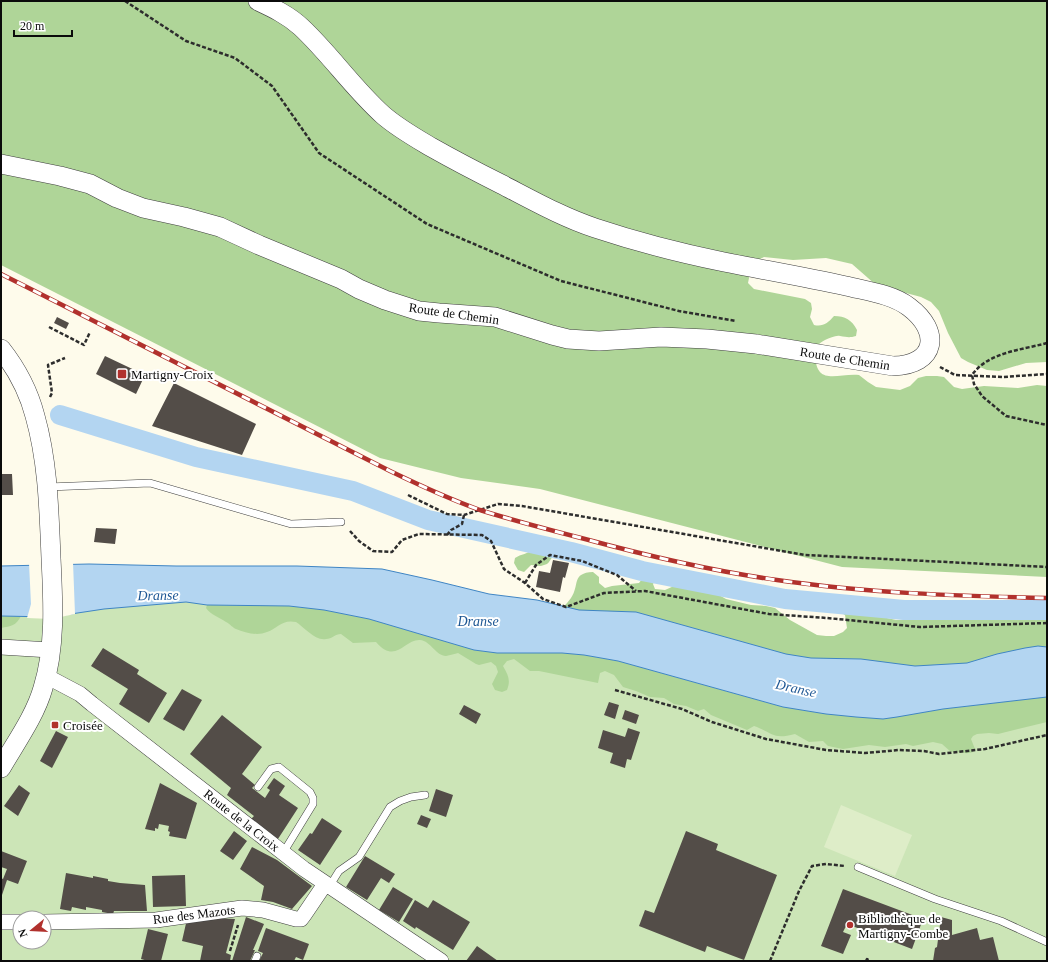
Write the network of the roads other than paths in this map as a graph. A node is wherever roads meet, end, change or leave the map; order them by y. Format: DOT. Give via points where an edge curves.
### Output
graph roads {
  1 [pos="258,1"];
  2 [pos="1,164"];
  3 [pos="1,349"];
  4 [pos="48,486"];
  5 [pos="341,522"];
  6 [pos="1,647"];
  7 [pos="50,650"];
  8 [pos="46,676"];
  9 [pos="1,768"];
  10 [pos="258,787"];
  11 [pos="425,795"];
  12 [pos="284,853"];
  13 [pos="858,867"];
  14 [pos="327,885"];
  15 [pos="1,922"];
  16 [pos="12,922"];
  17 [pos="52,922"];
  18 [pos="1047,942"];
  19 [pos="433,959"];
  1 -- 2 [label="street, Route de Chemin" via="283,13 301,27 370,102 395,125 461,164 552,210 608,232 671,250 821,281 896,300 920,316 928,329 928,347 922,358 910,364 893,366 756,344 707,339 568,339 495,317 439,314 386,300 220,227 143,208 116,198 90,184"];
  3 -- 4 [label="street" via="27,392 35,415"];
  4 -- 5 [label="lane" via="150,483 291,524"];
  4 -- 7 [label="street" via="52,626"];
  6 -- 7 [label="street"];
  7 -- 8 [label="street"];
  8 -- 9 [label="street" via="34,710"];
  8 -- 12 [label="street, Route de la Croix" via="80,694"];
  10 -- 12 [label="lane" via="272,769 278,767 310,792 313,798 313,804"];
  11 -- 14 [label="lane" via="411,797 390,807 359,857 339,871"];
  12 -- 14 [label="street, Route de la Croix"];
  13 -- 18 [label="lane"];
  14 -- 17 [label="street, Rue des Mazots" via="301,918 296,919 263,910 242,908 156,920"];
  14 -- 19 [label="street, Route de la Croix"];
  15 -- 16 [label="street"];
}
